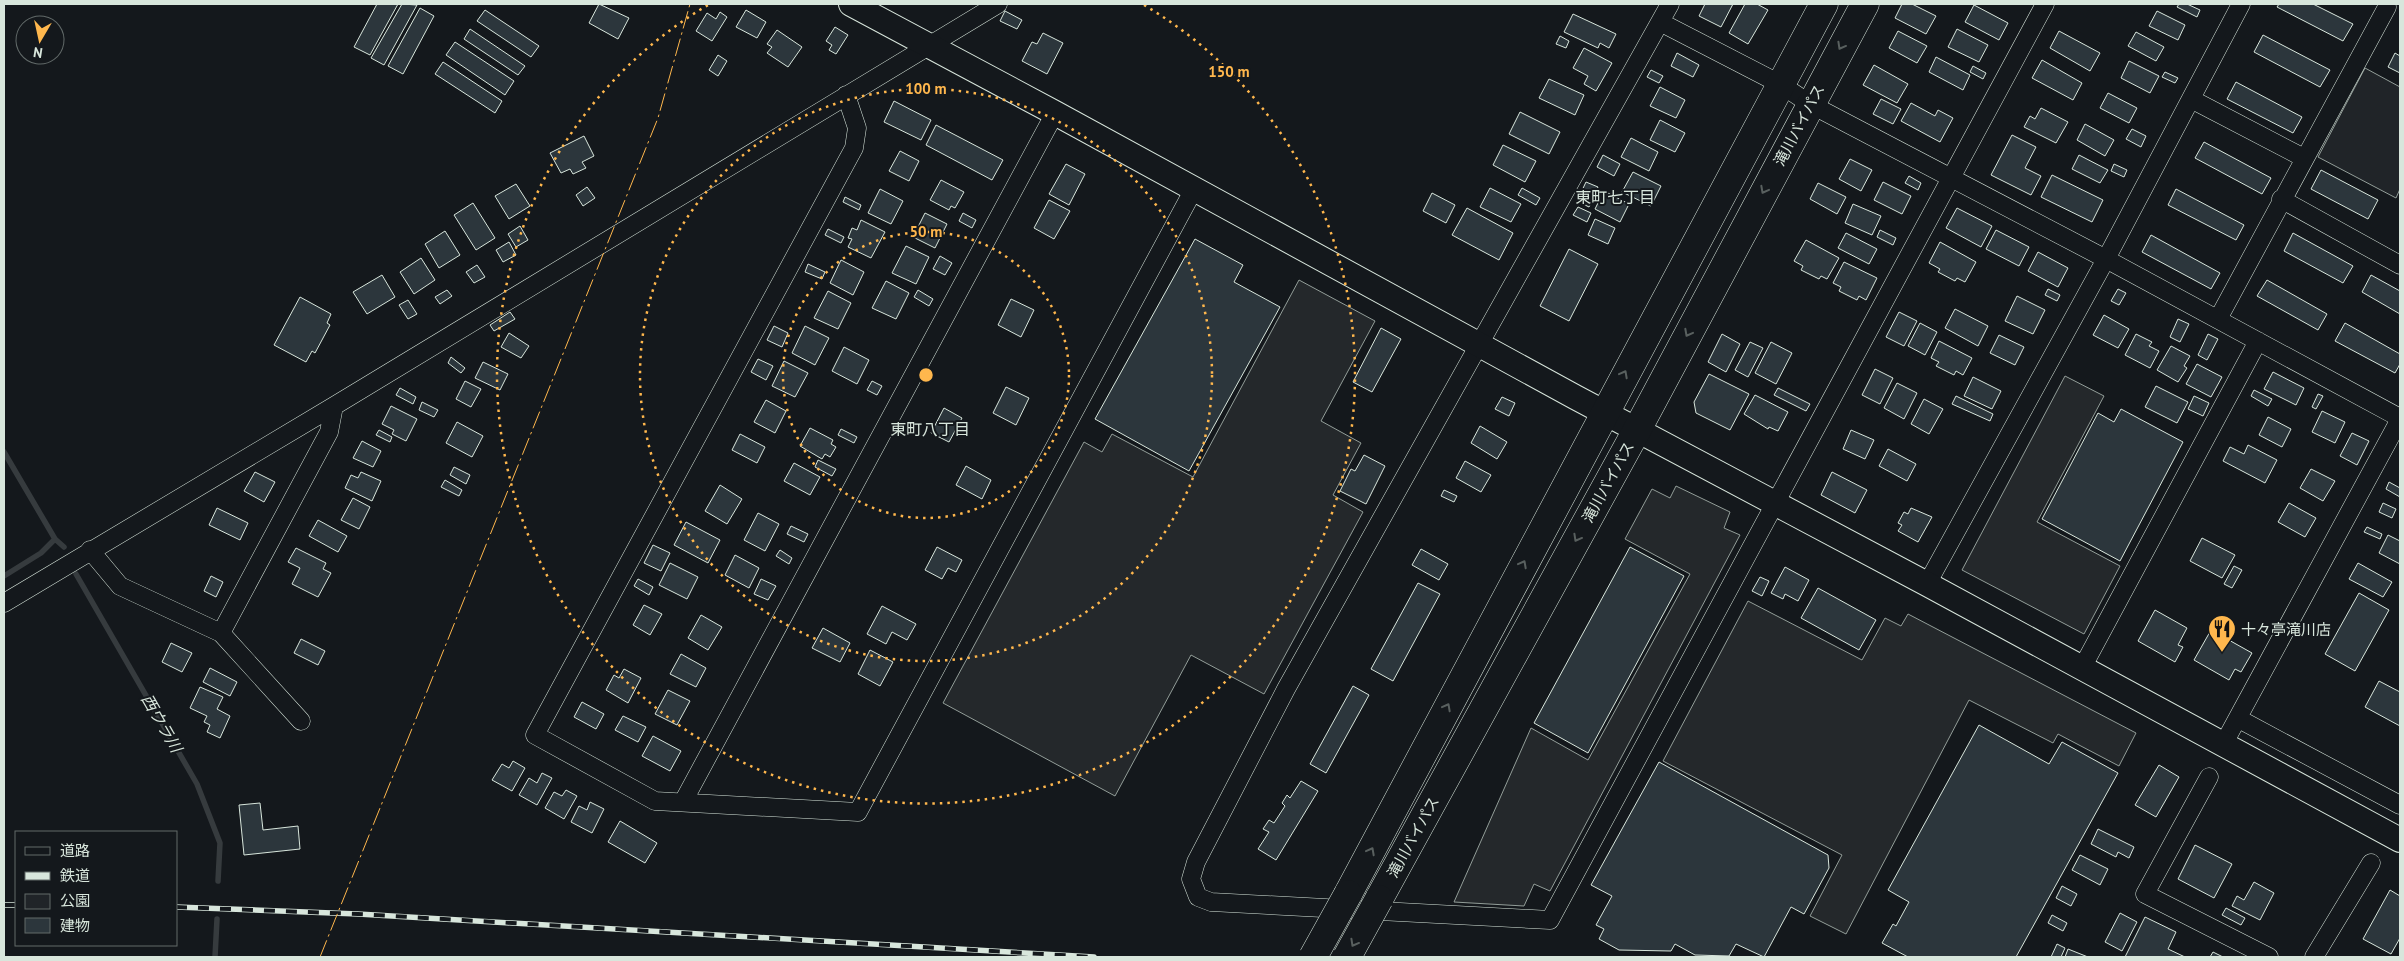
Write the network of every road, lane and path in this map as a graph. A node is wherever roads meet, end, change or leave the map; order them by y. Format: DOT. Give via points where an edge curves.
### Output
graph roads {
  1 [pos="851,4"];
  2 [pos="998,4"];
  3 [pos="1670,4"];
  4 [pos="1824,4"];
  5 [pos="1865,4"];
  6 [pos="2045,4"];
  7 [pos="2241,4"];
  8 [pos="2389,9"];
  9 [pos="1660,22"];
  10 [pos="929,46"];
  11 [pos="1780,84"];
  12 [pos="846,94"];
  13 [pos="2190,99"];
  14 [pos="1810,104"];
  15 [pos="1055,112"];
  16 [pos="2304,158"];
  17 [pos="1950,179"];
  18 [pos="1194,189"];
  19 [pos="2281,199"];
  20 [pos="2106,259"];
  21 [pos="2400,265"];
  22 [pos="2218,319"];
  23 [pos="2258,341"];
  24 [pos="1479,345"];
  25 [pos="334,406"];
  26 [pos="1604,412"];
  27 [pos="2400,418"];
  28 [pos="1637,430"];
  29 [pos="1776,505"];
  30 [pos="90,550"];
  31 [pos="1927,584"];
  32 [pos="4,603"];
  33 [pos="221,633"];
  34 [pos="2082,668"];
  35 [pos="2239,719"];
  36 [pos="301,721"];
  37 [pos="2223,745"];
  38 [pos="2209,777"];
  39 [pos="683,802"];
  40 [pos="2400,805"];
  41 [pos="2400,840"];
  42 [pos="2371,863"];
  43 [pos="1314,957"];
  44 [pos="1347,957"];
  45 [pos="2269,957"];
  46 [pos="2314,957"];
  1 -- 10 [label="street"];
  2 -- 10 [label="street"];
  3 -- 9 [label="street"];
  4 -- 11 [label="highway, 滝川バイパス"];
  5 -- 14 [label="highway, 滝川バイパス, one-way"];
  6 -- 17 [label="street"];
  7 -- 13 [label="street"];
  8 -- 16 [label="street"];
  9 -- 11 [label="street"];
  9 -- 24 [label="street"];
  10 -- 12 [label="street"];
  10 -- 15 [label="street"];
  11 -- 14 [label="street"];
  26 -- 11 [label="highway, 滝川バイパス, one-way"];
  12 -- 25 [label="street"];
  12 -- 39 [label="street" via="857,128 854,148 536,735 655,801"];
  13 -- 16 [label="street"];
  13 -- 20 [label="street"];
  14 -- 17 [label="street"];
  14 -- 28 [label="highway, 滝川バイパス, one-way"];
  15 -- 18 [label="street"];
  15 -- 39 [label="street"];
  16 -- 19 [label="street"];
  17 -- 20 [label="street"];
  17 -- 29 [label="street"];
  18 -- 24 [label="street"];
  18 -- 39 [label="street" via="858,812"];
  19 -- 21 [label="street"];
  19 -- 22 [label="street"];
  20 -- 22 [label="street"];
  20 -- 31 [label="street"];
  22 -- 23 [label="street"];
  23 -- 27 [label="street"];
  23 -- 34 [label="street"];
  24 -- 26 [label="street"];
  24 -- 29 [label="street" via="1286,690 1196,862 1190,879 1198,897 1211,902 1550,920"];
  25 -- 30 [label="street"];
  25 -- 33 [label="street" via="329,432"];
  26 -- 28 [label="street"];
  43 -- 26 [label="highway, 滝川バイパス, one-way, bridge"];
  27 -- 35 [label="street"];
  28 -- 29 [label="street"];
  28 -- 44 [label="highway, 滝川バイパス, one-way, bridge"];
  29 -- 31 [label="street"];
  30 -- 32 [label="street"];
  30 -- 33 [label="street" via="120,586"];
  31 -- 34 [label="street"];
  33 -- 36 [label="street"];
  34 -- 37 [label="street"];
  35 -- 37 [label="street"];
  35 -- 40 [label="street"];
  37 -- 41 [label="street"];
  38 -- 45 [label="street" via="2145,894"];
  42 -- 46 [label="street"];
}
